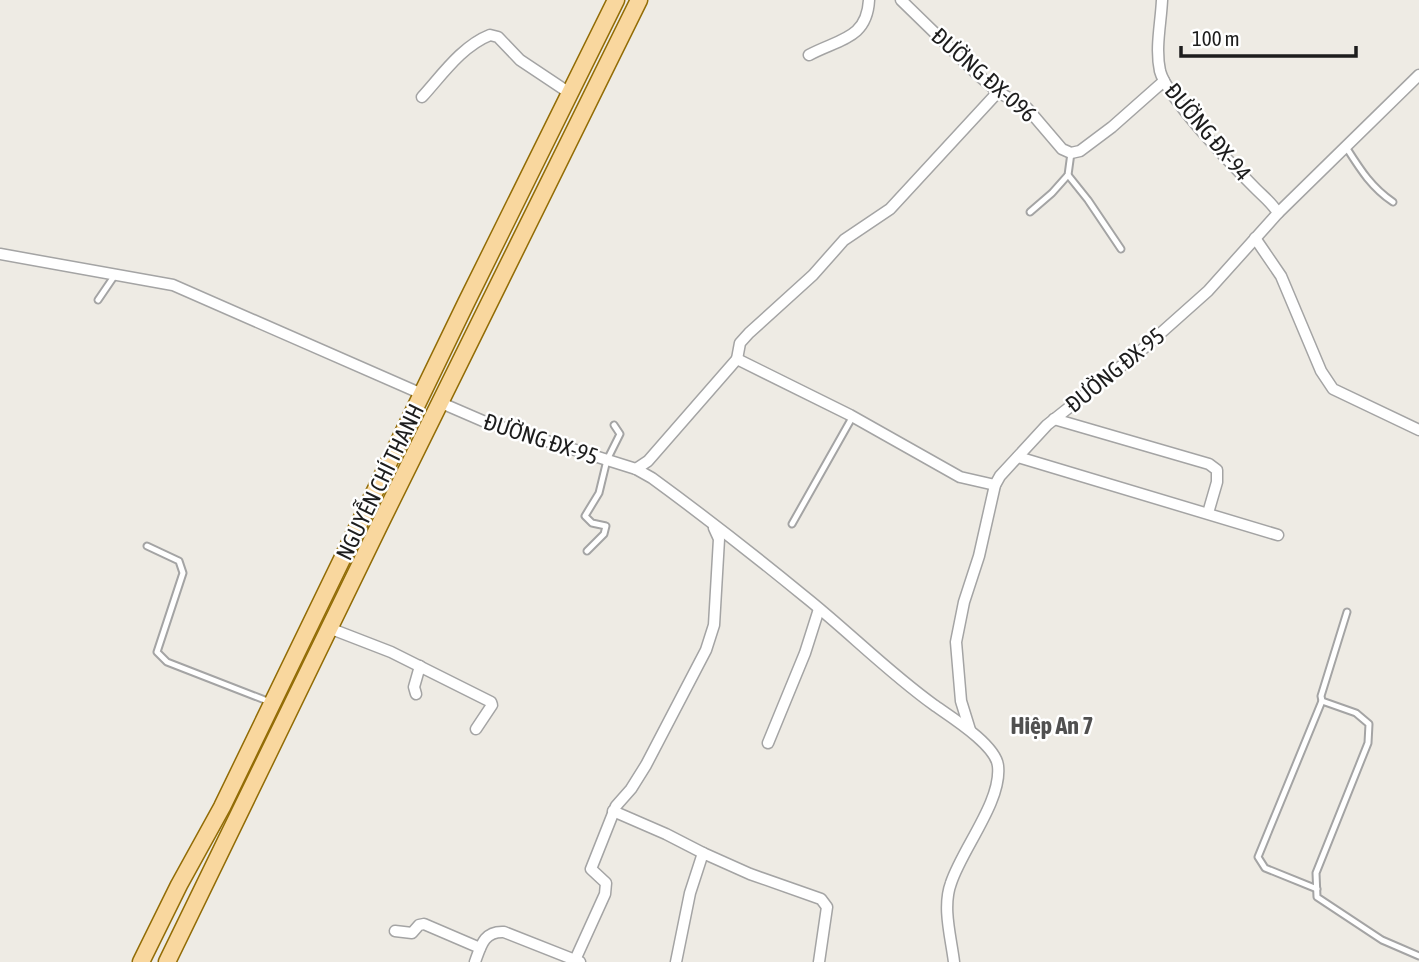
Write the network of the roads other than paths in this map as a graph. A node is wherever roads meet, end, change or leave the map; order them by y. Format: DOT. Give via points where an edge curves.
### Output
graph roads {
  1 [pos="616,0"];
  2 [pos="639,0"];
  3 [pos="869,0"];
  4 [pos="901,0"];
  5 [pos="1162,0"];
  6 [pos="809,55"];
  7 [pos="1419,76"];
  8 [pos="1164,81"];
  9 [pos="998,92"];
  10 [pos="571,94"];
  11 [pos="422,97"];
  12 [pos="1346,147"];
  13 [pos="1071,153"];
  14 [pos="1068,175"];
  15 [pos="1393,202"];
  16 [pos="1030,212"];
  17 [pos="1278,213"];
  18 [pos="1255,238"];
  19 [pos="1121,249"];
  20 [pos="0,254"];
  21 [pos="116,275"];
  22 [pos="98,300"];
  23 [pos="737,359"];
  24 [pos="422,394"];
  25 [pos="439,402"];
  26 [pos="853,416"];
  27 [pos="1054,419"];
  28 [pos="614,425"];
  29 [pos="1419,430"];
  30 [pos="1018,457"];
  31 [pos="607,460"];
  32 [pos="636,469"];
  33 [pos="995,485"];
  34 [pos="1209,513"];
  35 [pos="712,524"];
  36 [pos="792,524"];
  37 [pos="1278,535"];
  38 [pos="147,546"];
  39 [pos="587,551"];
  40 [pos="819,609"];
  41 [pos="1348,612"];
  42 [pos="312,622"];
  43 [pos="329,628"];
  44 [pos="420,666"];
  45 [pos="416,694"];
  46 [pos="1322,701"];
  47 [pos="273,703"];
  48 [pos="476,729"];
  49 [pos="972,734"];
  50 [pos="768,743"];
  51 [pos="222,807"];
  52 [pos="613,811"];
  53 [pos="239,815"];
  54 [pos="703,853"];
  55 [pos="1317,889"];
  56 [pos="395,931"];
  57 [pos="480,948"];
  58 [pos="1419,956"];
  59 [pos="578,961"];
  60 [pos="141,962"];
  61 [pos="167,962"];
  62 [pos="475,962"];
  63 [pos="676,962"];
  64 [pos="819,962"];
  65 [pos="954,962"];
  1 -- 10 [label="main road, NGUYỄN CHÍ THANH"];
  2 -- 25 [label="main road, NGUYỄN CHÍ THANH"];
  3 -- 6 [label="street" via="868,16 857,33"];
  4 -- 9 [label="street, ĐƯỜNG ĐX-096"];
  5 -- 8 [label="street, ĐƯỜNG ĐX-94" via="1158,47"];
  7 -- 12 [label="street, ĐƯỜNG ĐX-95"];
  8 -- 13 [label="street" via="1112,127"];
  8 -- 17 [label="street, ĐƯỜNG ĐX-94"];
  9 -- 13 [label="street, ĐƯỜNG ĐX-096" via="1027,108 1062,149"];
  9 -- 23 [label="street" via="890,209 844,240 749,333 740,343"];
  10 -- 11 [label="street" via="490,35 461,54"];
  10 -- 24 [label="main road, NGUYỄN CHÍ THANH"];
  12 -- 15 [label="lane" via="1364,177"];
  12 -- 17 [label="street, ĐƯỜNG ĐX-95"];
  13 -- 14 [label="lane"];
  14 -- 16 [label="lane"];
  14 -- 19 [label="lane"];
  17 -- 18 [label="street, ĐƯỜNG ĐX-95"];
  18 -- 27 [label="street, ĐƯỜNG ĐX-95" via="1190,307"];
  18 -- 29 [label="street" via="1281,276 1333,389"];
  20 -- 21 [label="street"];
  21 -- 22 [label="lane"];
  21 -- 24 [label="street" via="173,285"];
  23 -- 26 [label="street"];
  23 -- 32 [label="street"];
  24 -- 25 [label="main road"];
  24 -- 42 [label="main road, NGUYỄN CHÍ THANH"];
  25 -- 31 [label="street, ĐƯỜNG ĐX-95" via="483,421"];
  25 -- 43 [label="main road, NGUYỄN CHÍ THANH"];
  26 -- 33 [label="street" via="960,477"];
  26 -- 36 [label="lane"];
  27 -- 30 [label="street, ĐƯỜNG ĐX-95"];
  27 -- 34 [label="street" via="1209,464 1217,470 1217,482"];
  28 -- 31 [label="lane" via="620,434"];
  30 -- 33 [label="street, ĐƯỜNG ĐX-95"];
  30 -- 34 [label="street"];
  31 -- 32 [label="street, ĐƯỜNG ĐX-95"];
  31 -- 39 [label="lane" via="599,493 585,516 606,526"];
  32 -- 35 [label="street, ĐƯỜNG ĐX-95"];
  33 -- 49 [label="street, ĐƯỜNG ĐX-95" via="956,642 961,701"];
  34 -- 37 [label="street"];
  35 -- 40 [label="street, ĐƯỜNG ĐX-95"];
  35 -- 52 [label="street" via="719,539 714,625 646,765"];
  38 -- 47 [label="lane" via="183,566 157,652 161,657"];
  40 -- 49 [label="street, ĐƯỜNG ĐX-95"];
  40 -- 50 [label="street"];
  41 -- 46 [label="lane" via="1324,679"];
  42 -- 43 [label="main road"];
  42 -- 47 [label="main road, NGUYỄN CHÍ THANH"];
  43 -- 44 [label="street"];
  43 -- 53 [label="main road, NGUYỄN CHÍ THANH"];
  44 -- 45 [label="street"];
  44 -- 48 [label="street" via="491,702"];
  46 -- 55 [label="lane" via="1356,713 1369,724 1368,743 1316,873"];
  46 -- 55 [label="lane" via="1258,857 1265,868"];
  47 -- 51 [label="main road, NGUYỄN CHÍ THANH"];
  49 -- 65 [label="street, ĐƯỜNG ĐX-95" via="995,755 999,765 997,785 950,885 947,906"];
  51 -- 53 [label="main road"];
  51 -- 60 [label="main road, NGUYỄN CHÍ THANH"];
  52 -- 54 [label="street"];
  52 -- 59 [label="street" via="591,869 607,883 605,894"];
  53 -- 61 [label="main road, NGUYỄN CHÍ THANH"];
  54 -- 63 [label="street"];
  54 -- 64 [label="street" via="821,899 827,907"];
  55 -- 58 [label="lane" via="1317,897 1345,918"];
  56 -- 57 [label="street" via="412,933 422,924"];
  57 -- 59 [label="street" via="494,931 504,932"];
  57 -- 62 [label="street"];
}
